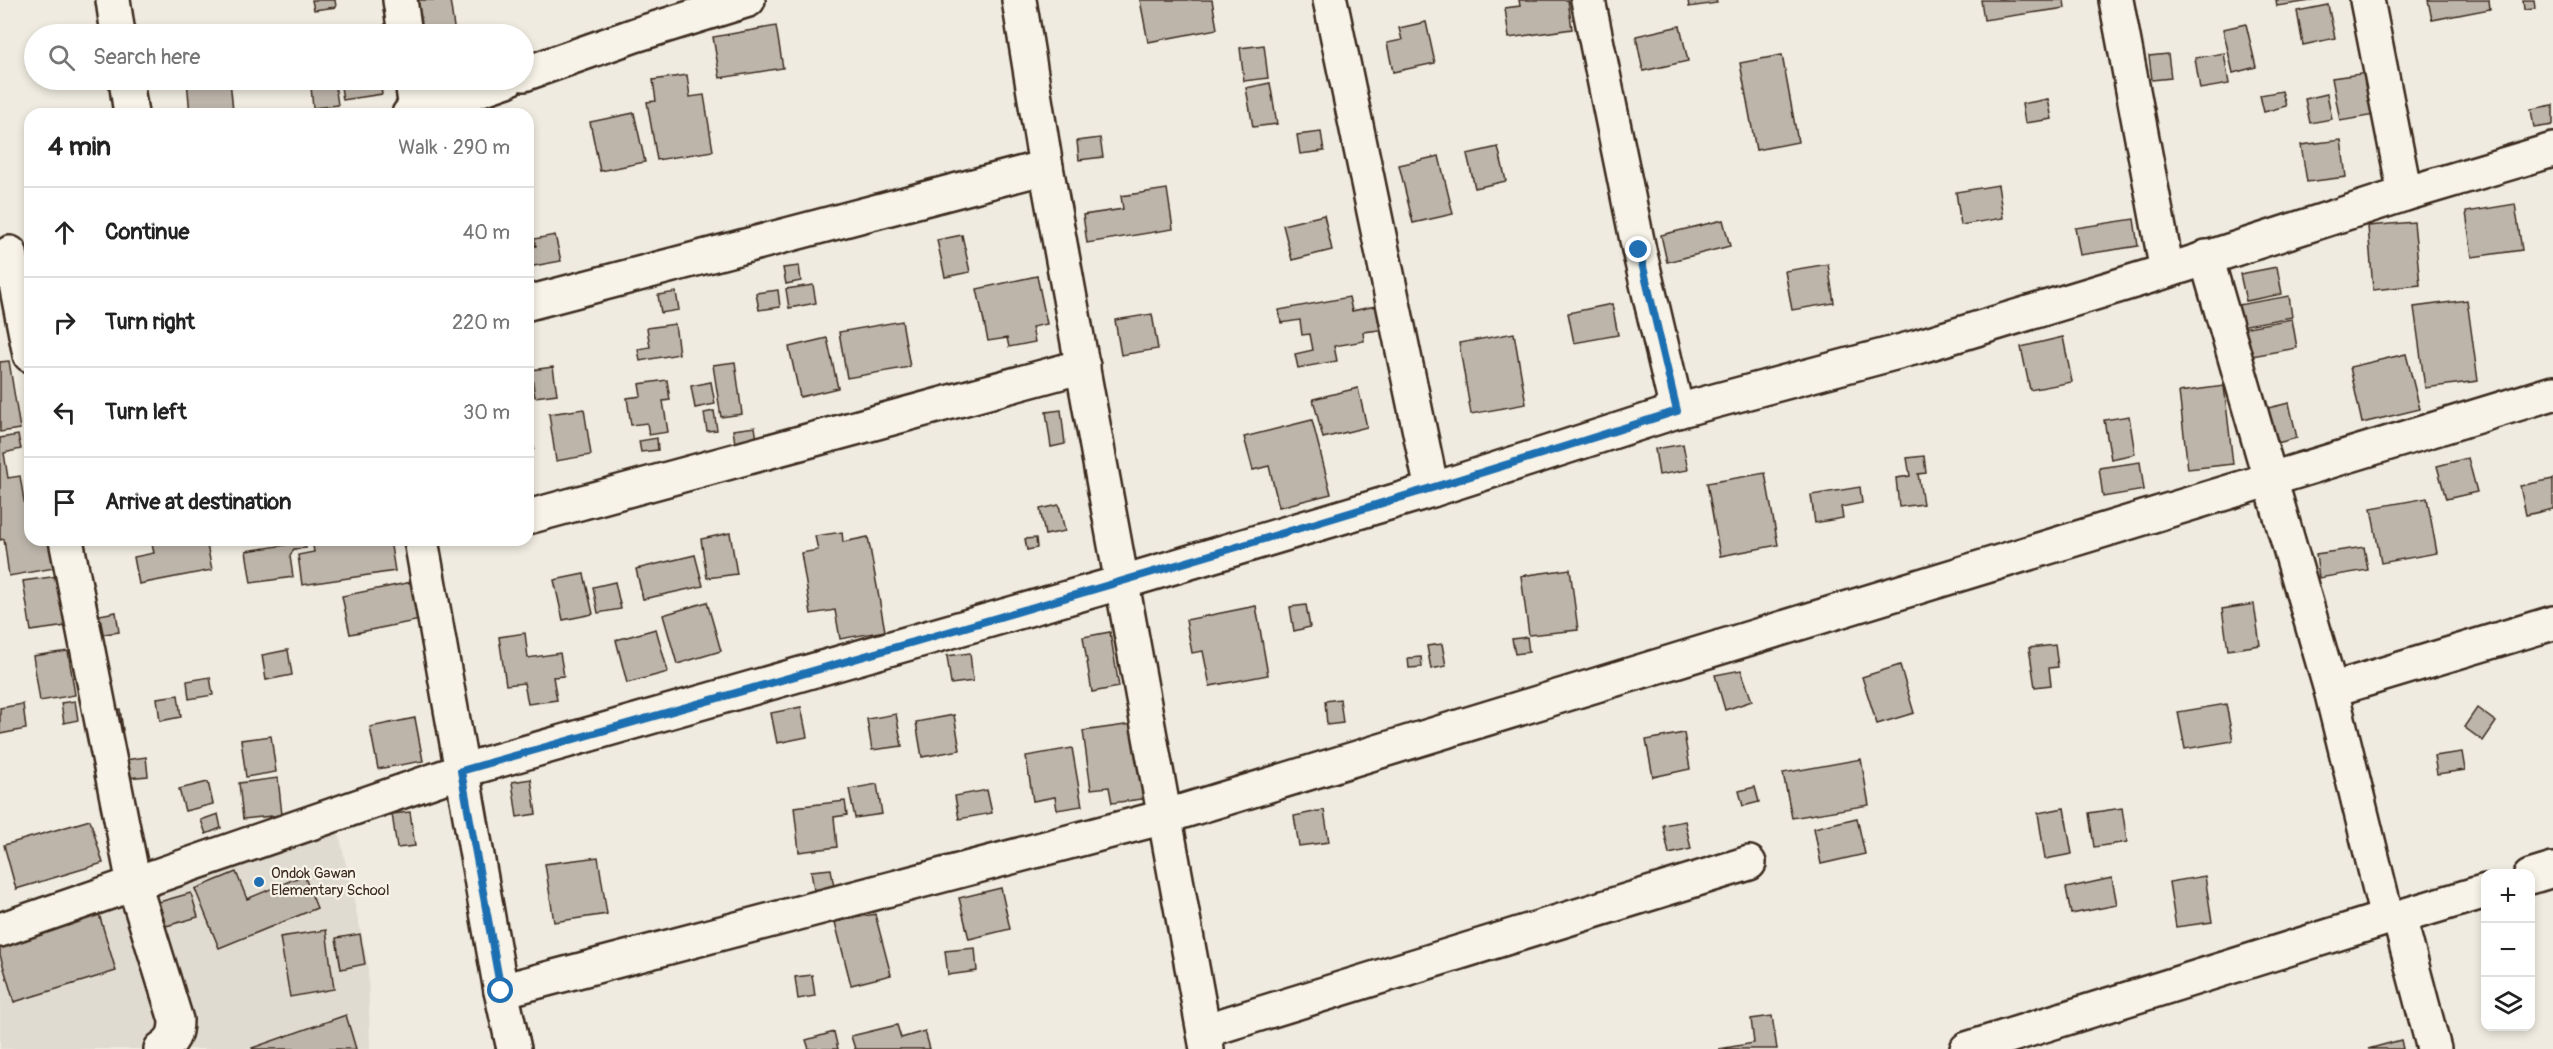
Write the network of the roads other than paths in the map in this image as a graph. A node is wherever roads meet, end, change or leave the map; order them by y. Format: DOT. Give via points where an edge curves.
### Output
graph roads {
  1 [pos="113,0"];
  2 [pos="400,0"];
  3 [pos="748,0"];
  4 [pos="1019,0"];
  5 [pos="1330,0"];
  6 [pos="1588,0"];
  7 [pos="2116,0"];
  8 [pos="2367,0"];
  9 [pos="117,24"];
  10 [pos="404,24"];
  11 [pos="534,70"];
  12 [pos="128,90"];
  13 [pos="412,90"];
  14 [pos="478,90"];
  15 [pos="131,108"];
  16 [pos="412,108"];
  17 [pos="426,108"];
  18 [pos="2553,150"];
  19 [pos="1046,167"];
  20 [pos="2405,194"];
  21 [pos="13,252"];
  22 [pos="2206,257"];
  23 [pos="2167,271"];
  24 [pos="534,301"];
  25 [pos="24,319"];
  26 [pos="1083,366"];
  27 [pos="2553,393"];
  28 [pos="1677,411"];
  29 [pos="2270,479"];
  30 [pos="1432,490"];
  31 [pos="534,515"];
  32 [pos="67,546"];
  33 [pos="430,546"];
  34 [pos="1123,582"];
  35 [pos="2553,623"];
  36 [pos="2331,690"];
  37 [pos="461,771"];
  38 [pos="1164,817"];
  39 [pos="1749,863"];
  40 [pos="2553,870"];
  41 [pos="2535,875"];
  42 [pos="134,884"];
  43 [pos="2481,892"];
  44 [pos="2393,918"];
  45 [pos="0,930"];
  46 [pos="501,991"];
  47 [pos="1205,1040"];
  48 [pos="161,1049"];
  49 [pos="514,1049"];
  50 [pos="1967,1049"];
  51 [pos="2434,1049"];
  1 -- 9 [label="street"];
  2 -- 10 [label="street"];
  3 -- 11 [label="street"];
  4 -- 19 [label="street"];
  5 -- 30 [label="street"];
  6 -- 28 [label="street" via="1637,241"];
  7 -- 23 [label="street"];
  8 -- 20 [label="street"];
  12 -- 15 [label="street"];
  13 -- 16 [label="street"];
  14 -- 17 [label="street"];
  18 -- 20 [label="street"];
  19 -- 24 [label="street"];
  19 -- 26 [label="street"];
  20 -- 22 [label="street"];
  21 -- 25 [label="street"];
  22 -- 23 [label="street"];
  22 -- 29 [label="street"];
  23 -- 28 [label="street" via="1917,347"];
  26 -- 31 [label="street"];
  26 -- 34 [label="street"];
  27 -- 29 [label="street"];
  28 -- 30 [label="street"];
  29 -- 36 [label="street"];
  29 -- 38 [label="street"];
  30 -- 34 [label="street"];
  32 -- 42 [label="street"];
  33 -- 37 [label="street"];
  34 -- 37 [label="street"];
  34 -- 38 [label="street"];
  35 -- 36 [label="street"];
  36 -- 44 [label="street"];
  37 -- 42 [label="street"];
  37 -- 46 [label="street"];
  38 -- 46 [label="street"];
  38 -- 47 [label="street"];
  39 -- 47 [label="street"];
  40 -- 41 [label="street"];
  42 -- 45 [label="street"];
  42 -- 48 [label="street" via="176,1020 176,1034"];
  43 -- 44 [label="street"];
  44 -- 50 [label="street"];
  44 -- 51 [label="street"];
  46 -- 49 [label="street"];
}
